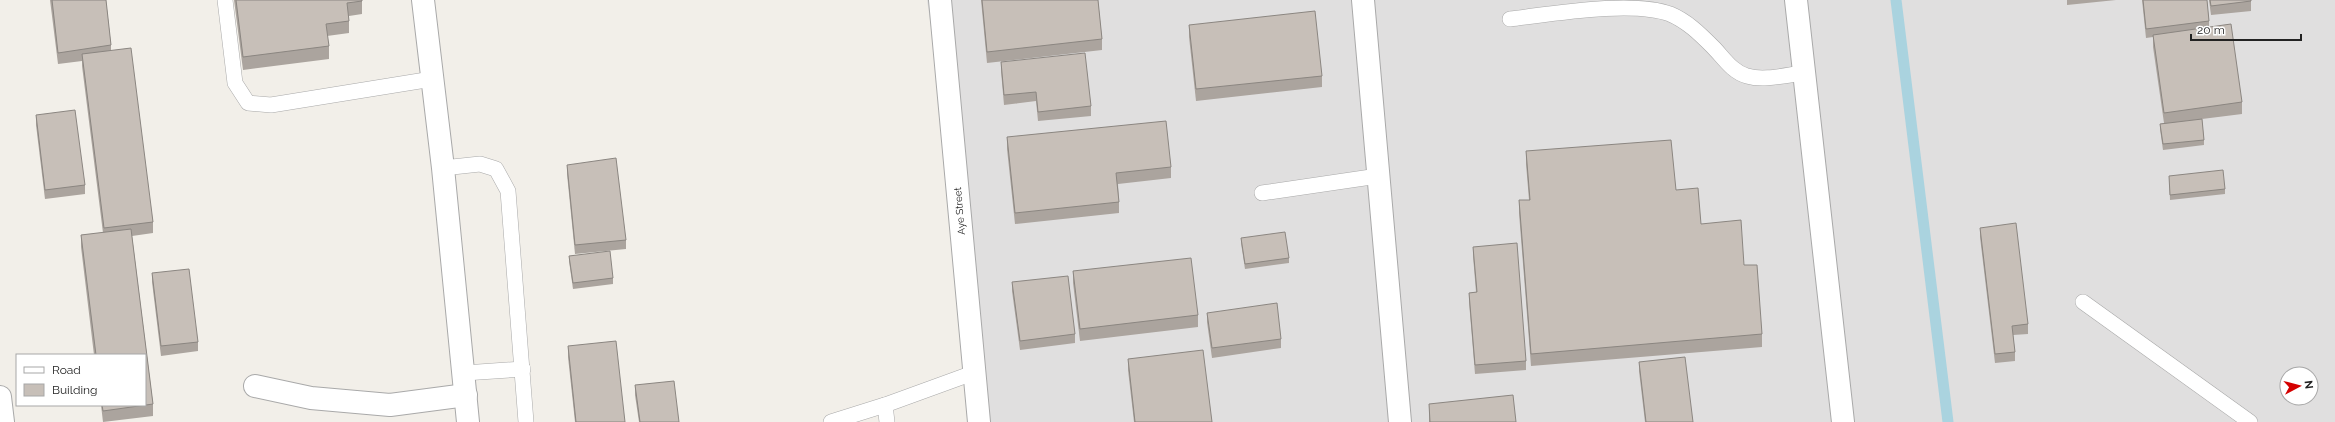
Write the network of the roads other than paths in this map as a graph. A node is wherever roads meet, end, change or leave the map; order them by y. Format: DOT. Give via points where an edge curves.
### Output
graph roads {
  1 [pos="224,0"];
  2 [pos="423,0"];
  3 [pos="940,0"];
  4 [pos="1363,0"];
  5 [pos="1796,0"];
  6 [pos="1510,19"];
  7 [pos="1804,74"];
  8 [pos="432,79"];
  9 [pos="443,168"];
  10 [pos="1378,176"];
  11 [pos="1262,194"];
  12 [pos="2083,302"];
  13 [pos="522,369"];
  14 [pos="464,373"];
  15 [pos="973,373"];
  16 [pos="255,386"];
  17 [pos="466,395"];
  18 [pos="0,397"];
  19 [pos="885,405"];
  20 [pos="3,422"];
  21 [pos="468,422"];
  22 [pos="526,422"];
  23 [pos="831,422"];
  24 [pos="887,422"];
  25 [pos="979,422"];
  26 [pos="1400,422"];
  27 [pos="1843,422"];
  28 [pos="2250,422"];
  1 -- 8 [label="lane" via="235,83 248,103 270,105"];
  2 -- 8 [label="street"];
  3 -- 15 [label="street, Aye Street"];
  4 -- 10 [label="street"];
  5 -- 7 [label="street"];
  6 -- 7 [label="lane" via="1603,8 1646,8 1669,13 1689,25 1734,70 1745,76 1757,78"];
  7 -- 27 [label="street"];
  8 -- 9 [label="street"];
  9 -- 13 [label="lane" via="480,164 496,169 508,191"];
  9 -- 14 [label="street"];
  10 -- 11 [label="lane"];
  10 -- 26 [label="street"];
  12 -- 28 [label="lane"];
  13 -- 14 [label="lane"];
  13 -- 22 [label="lane"];
  14 -- 17 [label="street"];
  15 -- 19 [label="lane"];
  15 -- 25 [label="street, Aye Street"];
  16 -- 17 [label="street" via="311,398 390,405"];
  17 -- 21 [label="street"];
  18 -- 20 [label="street"];
  19 -- 23 [label="lane"];
  19 -- 24 [label="lane"];
}
